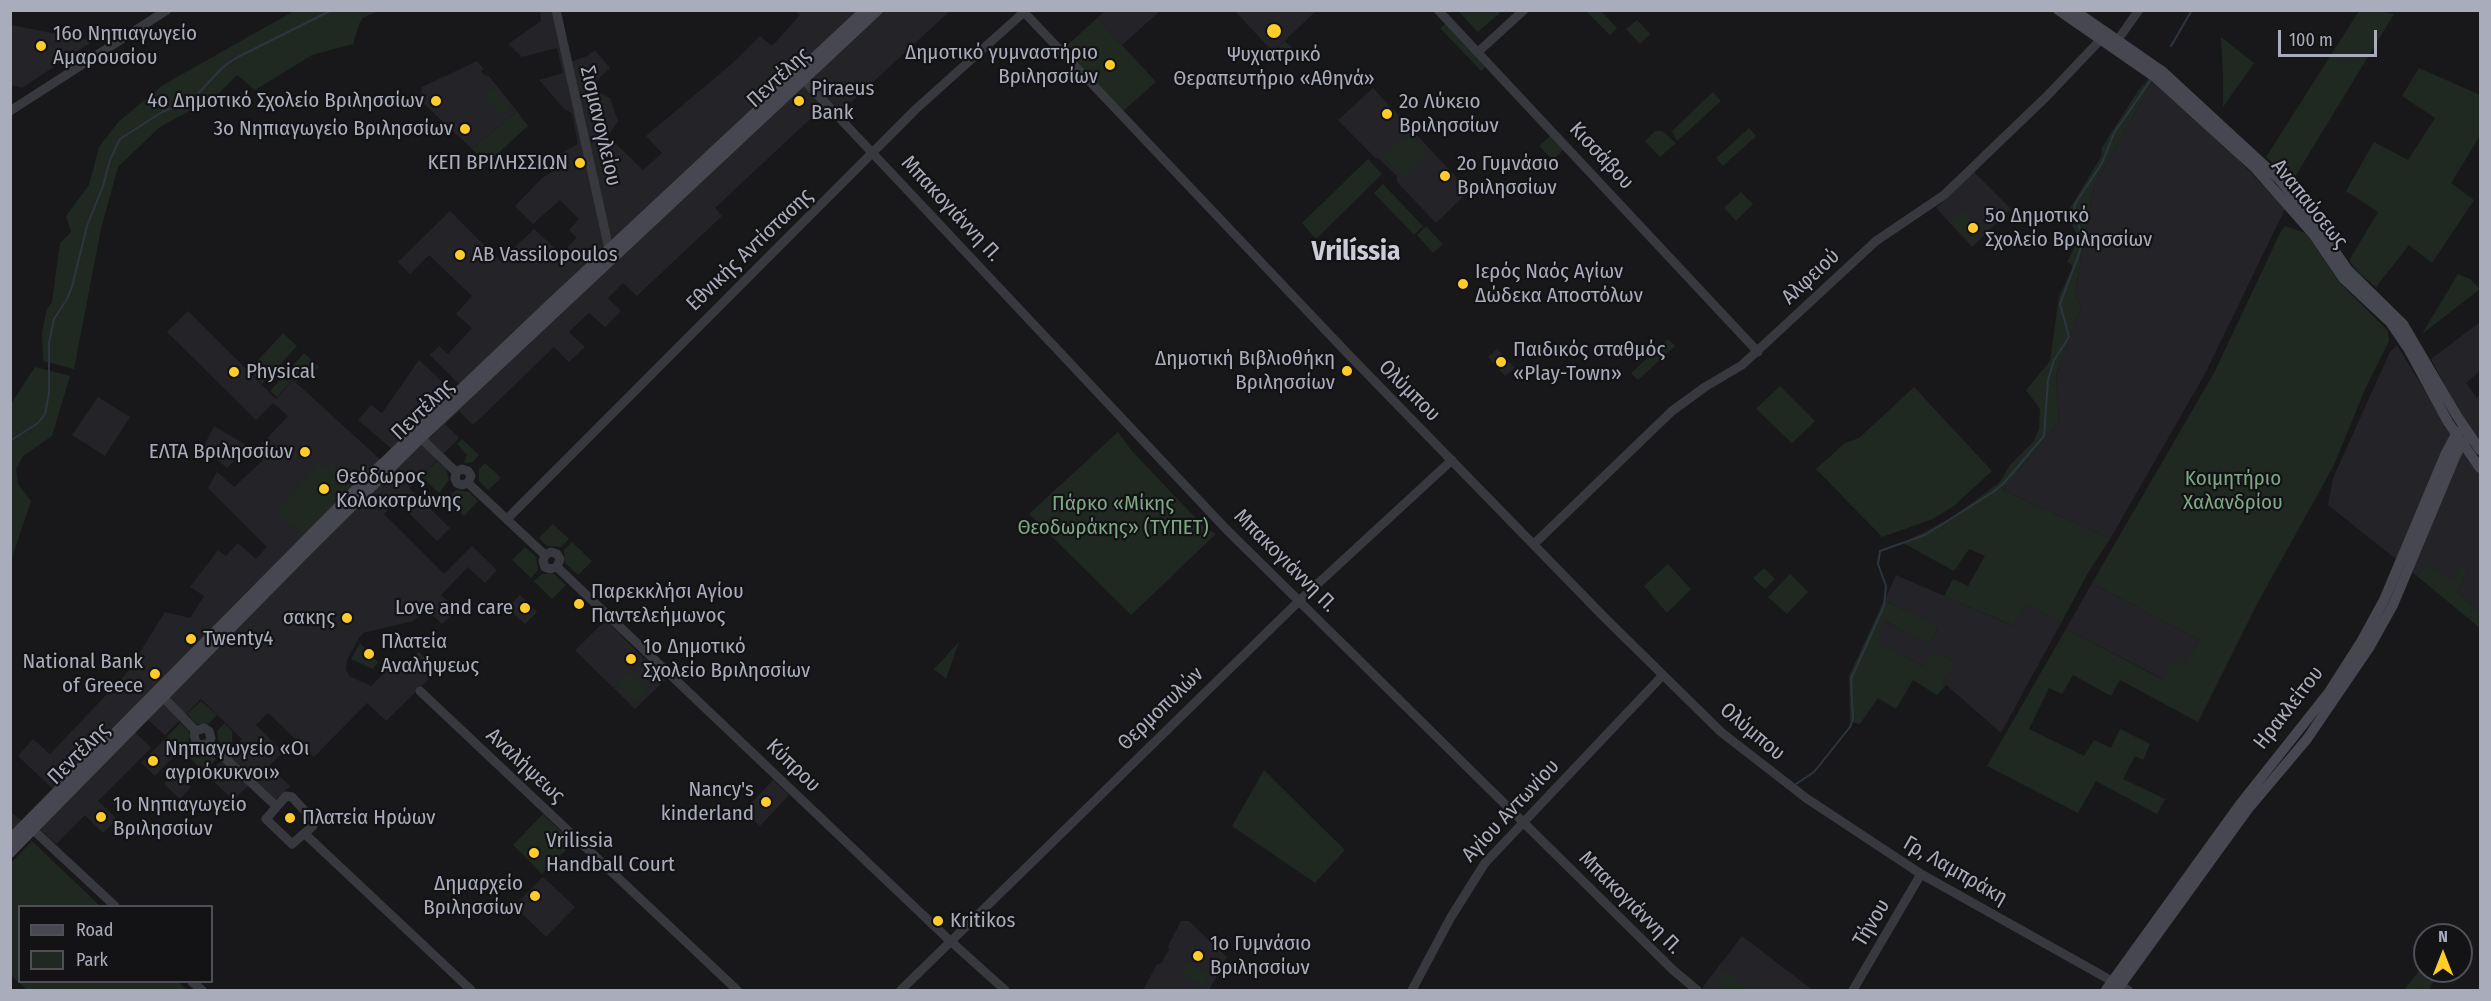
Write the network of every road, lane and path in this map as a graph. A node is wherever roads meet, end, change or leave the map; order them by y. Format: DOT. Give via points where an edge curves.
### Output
graph roads {
  1 [pos="167,10"];
  2 [pos="556,10"];
  3 [pos="865,10"];
  4 [pos="878,10"];
  5 [pos="1438,10"];
  6 [pos="1524,10"];
  7 [pos="2058,10"];
  8 [pos="2074,10"];
  9 [pos="1023,11"];
  10 [pos="2137,14"];
  11 [pos="2110,39"];
  12 [pos="1479,52"];
  13 [pos="804,78"];
  14 [pos="10,111"];
  15 [pos="874,153"];
  16 [pos="612,253"];
  17 [pos="1759,351"];
  18 [pos="2464,436"];
  19 [pos="415,438"];
  20 [pos="2481,450"];
  21 [pos="1452,460"];
  22 [pos="2481,468"];
  23 [pos="507,519"];
  24 [pos="1534,544"];
  25 [pos="1299,601"];
  26 [pos="1663,675"];
  27 [pos="420,691"];
  28 [pos="160,694"];
  29 [pos="1784,782"];
  30 [pos="276,806"];
  31 [pos="1524,822"];
  32 [pos="29,826"];
  33 [pos="305,834"];
  34 [pos="10,838"];
  35 [pos="10,853"];
  36 [pos="1921,874"];
  37 [pos="114,905"];
  38 [pos="950,941"];
  39 [pos="2117,988"];
  40 [pos="471,990"];
  41 [pos="737,990"];
  42 [pos="901,990"];
  43 [pos="1005,990"];
  44 [pos="1412,990"];
  45 [pos="1697,990"];
  46 [pos="1853,990"];
  1 -- 14 [label="street"];
  2 -- 16 [label="street, Σισμανογλείου"];
  3 -- 13 [label="main road, Πεντέλης"];
  4 -- 13 [label="main road, Πεντέλης"];
  5 -- 12 [label="street, Κισσάβου"];
  6 -- 12 [label="street"];
  7 -- 11 [label="main road, Αναπαύσεως"];
  8 -- 11 [label="main road, Αναπαύσεως"];
  9 -- 15 [label="street, Εθνικής Αντίστασης"];
  9 -- 21 [label="street, Ολύμπου"];
  10 -- 11 [label="street, Αλφειού"];
  11 -- 17 [label="street, Αλφειού" via="1974,167 1928,207 1876,241"];
  11 -- 18 [label="main road, Αναπαύσεως" via="2292,209 2343,278 2390,322"];
  11 -- 18 [label="main road, Αναπαύσεως" via="2154,64 2279,179 2348,270 2403,324"];
  12 -- 17 [label="street, Κισσάβου"];
  13 -- 15 [label="street, Μπακογιάννη Π."];
  13 -- 16 [label="main road, Πεντέλης"];
  15 -- 23 [label="street, Εθνικής Αντίστασης"];
  15 -- 25 [label="street, Μπακογιάννη Π." via="1196,497"];
  16 -- 19 [label="main road, Πεντέλης"];
  17 -- 24 [label="street, Αλφειού" via="1672,411"];
  18 -- 20 [label="main road, Αναπαύσεως"];
  18 -- 22 [label="main road, Αναπαύσεως"];
  18 -- 39 [label="main road, Ηρακλείτου" via="2446,453 2384,600 2361,642 2329,692 2241,802"];
  19 -- 23 [label="street" via="456,472 457,483 468,483"];
  19 -- 28 [label="main road, Πεντέλης" via="309,535"];
  21 -- 24 [label="street, Ολύμπου"];
  21 -- 25 [label="street, Θερμοπυλών"];
  23 -- 38 [label="street, Κύπρου" via="545,555 557,554 557,567"];
  24 -- 26 [label="street, Ολύμπου"];
  25 -- 31 [label="street, Μπακογιάννη Π."];
  25 -- 38 [label="street, Θερμοπυλών"];
  26 -- 29 [label="street, Ολύμπου" via="1720,732"];
  26 -- 31 [label="street, Αγίου Αντωνίου"];
  27 -- 41 [label="street, Αναλήψεως"];
  28 -- 30 [label="street" via="196,730 196,743 209,743"];
  28 -- 32 [label="main road, Πεντέλης"];
  29 -- 36 [label="street, Γρ, Λαμπράκη"];
  30 -- 33 [label="street" via="286,796 292,797 314,821"];
  30 -- 33 [label="street" via="266,820 288,842 295,843"];
  31 -- 44 [label="street, Αγίου Αντωνίου" via="1473,879"];
  31 -- 45 [label="street, Μπακογιάννη Π."];
  32 -- 34 [label="main road, Πεντέλης"];
  32 -- 35 [label="main road, Πεντέλης"];
  32 -- 37 [label="street"];
  33 -- 40 [label="street"];
  36 -- 39 [label="street, Γρ, Λαμπράκη"];
  36 -- 46 [label="street, Τήνου"];
  38 -- 42 [label="street, Θερμοπυλών"];
  38 -- 43 [label="street, Κύπρου"];
}
